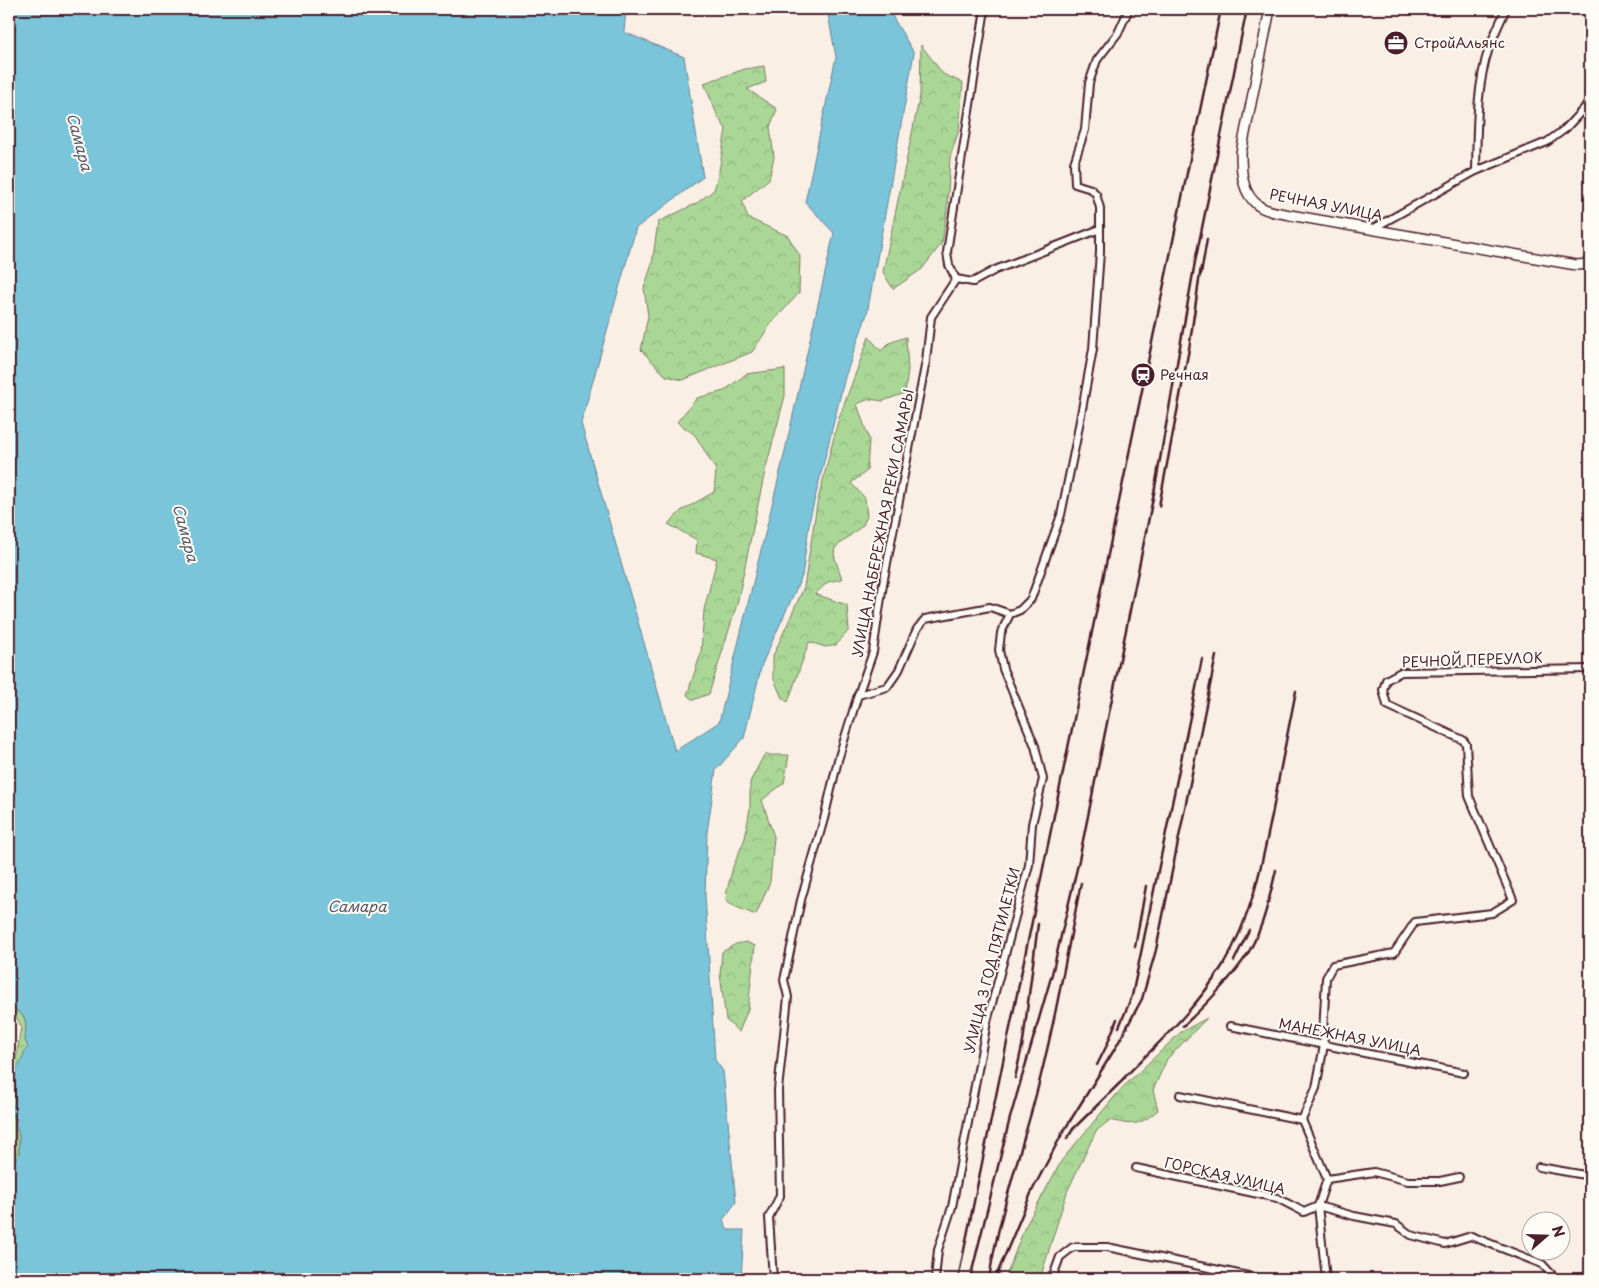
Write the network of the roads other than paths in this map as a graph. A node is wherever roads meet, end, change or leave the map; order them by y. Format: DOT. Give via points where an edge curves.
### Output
graph roads {
  1 [pos="985,9"];
  2 [pos="1129,9"];
  3 [pos="1270,9"];
  4 [pos="1506,9"];
  5 [pos="1590,102"];
  6 [pos="1476,172"];
  7 [pos="1374,228"];
  8 [pos="1100,229"];
  9 [pos="1590,264"];
  10 [pos="956,279"];
  11 [pos="1010,614"];
  12 [pos="1590,669"];
  13 [pos="858,695"];
  14 [pos="1230,1026"];
  15 [pos="1324,1045"];
  16 [pos="1464,1073"];
  17 [pos="1180,1095"];
  18 [pos="1302,1120"];
  19 [pos="1539,1167"];
  20 [pos="1136,1168"];
  21 [pos="1590,1175"];
  22 [pos="1459,1177"];
  23 [pos="1327,1179"];
  24 [pos="1318,1206"];
  25 [pos="773,1279"];
  26 [pos="935,1279"];
  27 [pos="1052,1279"];
  28 [pos="1263,1279"];
  29 [pos="1326,1279"];
  30 [pos="1556,1279"];
  1 -- 10 [label="street" via="947,252"];
  2 -- 8 [label="street" via="1118,33 1098,60 1089,83 1085,130 1074,163 1075,184 1096,194"];
  3 -- 7 [label="street, РЕЧНАЯ УЛИЦА" via="1241,153 1245,189 1260,207"];
  4 -- 6 [label="street" via="1489,49 1482,80"];
  5 -- 6 [label="street" via="1565,129 1547,142"];
  6 -- 7 [label="street"];
  7 -- 9 [label="street, РЕЧНАЯ УЛИЦА" via="1576,265"];
  8 -- 10 [label="street" via="995,270 973,282"];
  8 -- 11 [label="street" via="1093,349 1061,515 1031,598 1020,610"];
  10 -- 13 [label="street, УЛИЦА НАБЕРЕЖНАЯ РЕКИ САМАРЫ" via="931,316 926,361 873,652"];
  11 -- 13 [label="street" via="990,608 924,619 887,688"];
  11 -- 26 [label="street, УЛИЦА 3 ГОД ПЯТИЛЕТКИ" via="1001,633 999,650 1003,669 1035,746 1043,779 1032,824 1028,865 987,1022 952,1207 938,1250"];
  12 -- 15 [label="street, РЕЧНОЙ ПЕРЕУЛОК" via="1401,672 1386,680 1383,690 1387,705 1466,744 1469,796 1513,900 1492,913 1414,922 1394,953 1332,965 1326,978"];
  13 -- 25 [label="street, УЛИЦА НАБЕРЕЖНАЯ РЕКИ САМАРЫ" via="801,900 784,980 788,997 778,1090 780,1196 769,1216"];
  14 -- 15 [label="street, МАНЕЖНАЯ УЛИЦА"];
  15 -- 16 [label="street, МАНЕЖНАЯ УЛИЦА"];
  15 -- 18 [label="street, РЕЧНОЙ ПЕРЕУЛОК" via="1316,1088"];
  17 -- 18 [label="street"];
  18 -- 23 [label="street"];
  19 -- 21 [label="street"];
  20 -- 24 [label="street, ГОРСКАЯ УЛИЦА" via="1277,1198 1304,1212"];
  22 -- 23 [label="street" via="1440,1181 1408,1180 1374,1172"];
  23 -- 24 [label="street"];
  24 -- 29 [label="street"];
  24 -- 30 [label="street, ГОРСКАЯ УЛИЦА" via="1396,1224 1411,1236 1445,1244 1470,1236 1542,1264"];
  27 -- 28 [label="street" via="1060,1258 1073,1247 1107,1247"];
}
